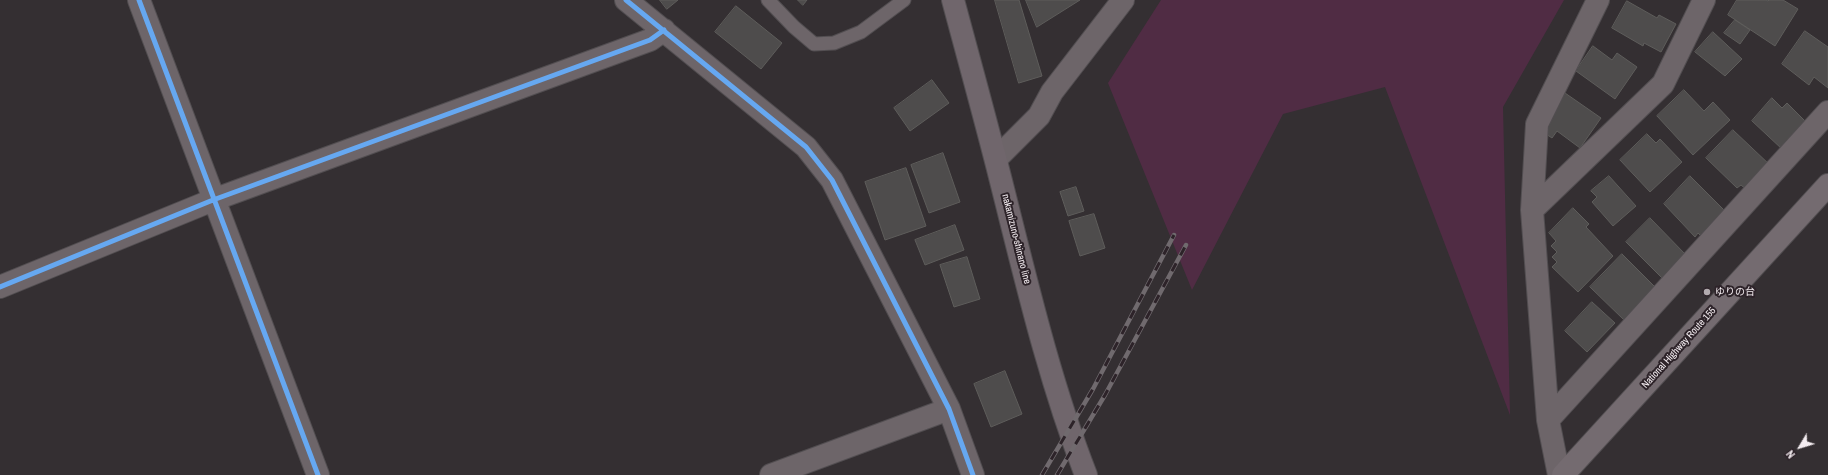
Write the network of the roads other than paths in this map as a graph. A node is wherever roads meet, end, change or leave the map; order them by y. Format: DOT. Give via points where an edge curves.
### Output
graph roads {
  1 [pos="139,0"];
  2 [pos="626,0"];
  3 [pos="768,0"];
  4 [pos="904,0"];
  5 [pos="953,0"];
  6 [pos="1123,0"];
  7 [pos="1598,0"];
  8 [pos="1704,0"];
  9 [pos="664,30"];
  10 [pos="1828,112"];
  11 [pos="996,159"];
  12 [pos="1828,185"];
  13 [pos="213,200"];
  14 [pos="1532,210"];
  15 [pos="0,287"];
  16 [pos="949,409"];
  17 [pos="1548,420"];
  18 [pos="318,475"];
  19 [pos="771,475"];
  20 [pos="973,475"];
  21 [pos="1086,475"];
  22 [pos="1559,475"];
  23 [pos="1562,475"];
  1 -- 13 [label="street"];
  2 -- 9 [label="street"];
  3 -- 4 [label="lane" via="814,44 834,43 861,32"];
  5 -- 11 [label="main road, nakamizuno-shinano line"];
  6 -- 11 [label="street" via="1052,92 1039,116"];
  7 -- 14 [label="street" via="1537,124"];
  8 -- 14 [label="street" via="1663,84"];
  9 -- 13 [label="street" via="642,43"];
  9 -- 16 [label="street" via="806,147 832,180"];
  10 -- 17 [label="street"];
  11 -- 21 [label="main road, nakamizuno-shinano line" via="1033,309"];
  12 -- 23 [label="highway, National Highway Route 155"];
  13 -- 15 [label="street"];
  13 -- 18 [label="street"];
  14 -- 17 [label="street"];
  16 -- 19 [label="street"];
  16 -- 20 [label="street"];
  17 -- 22 [label="street"];
}
